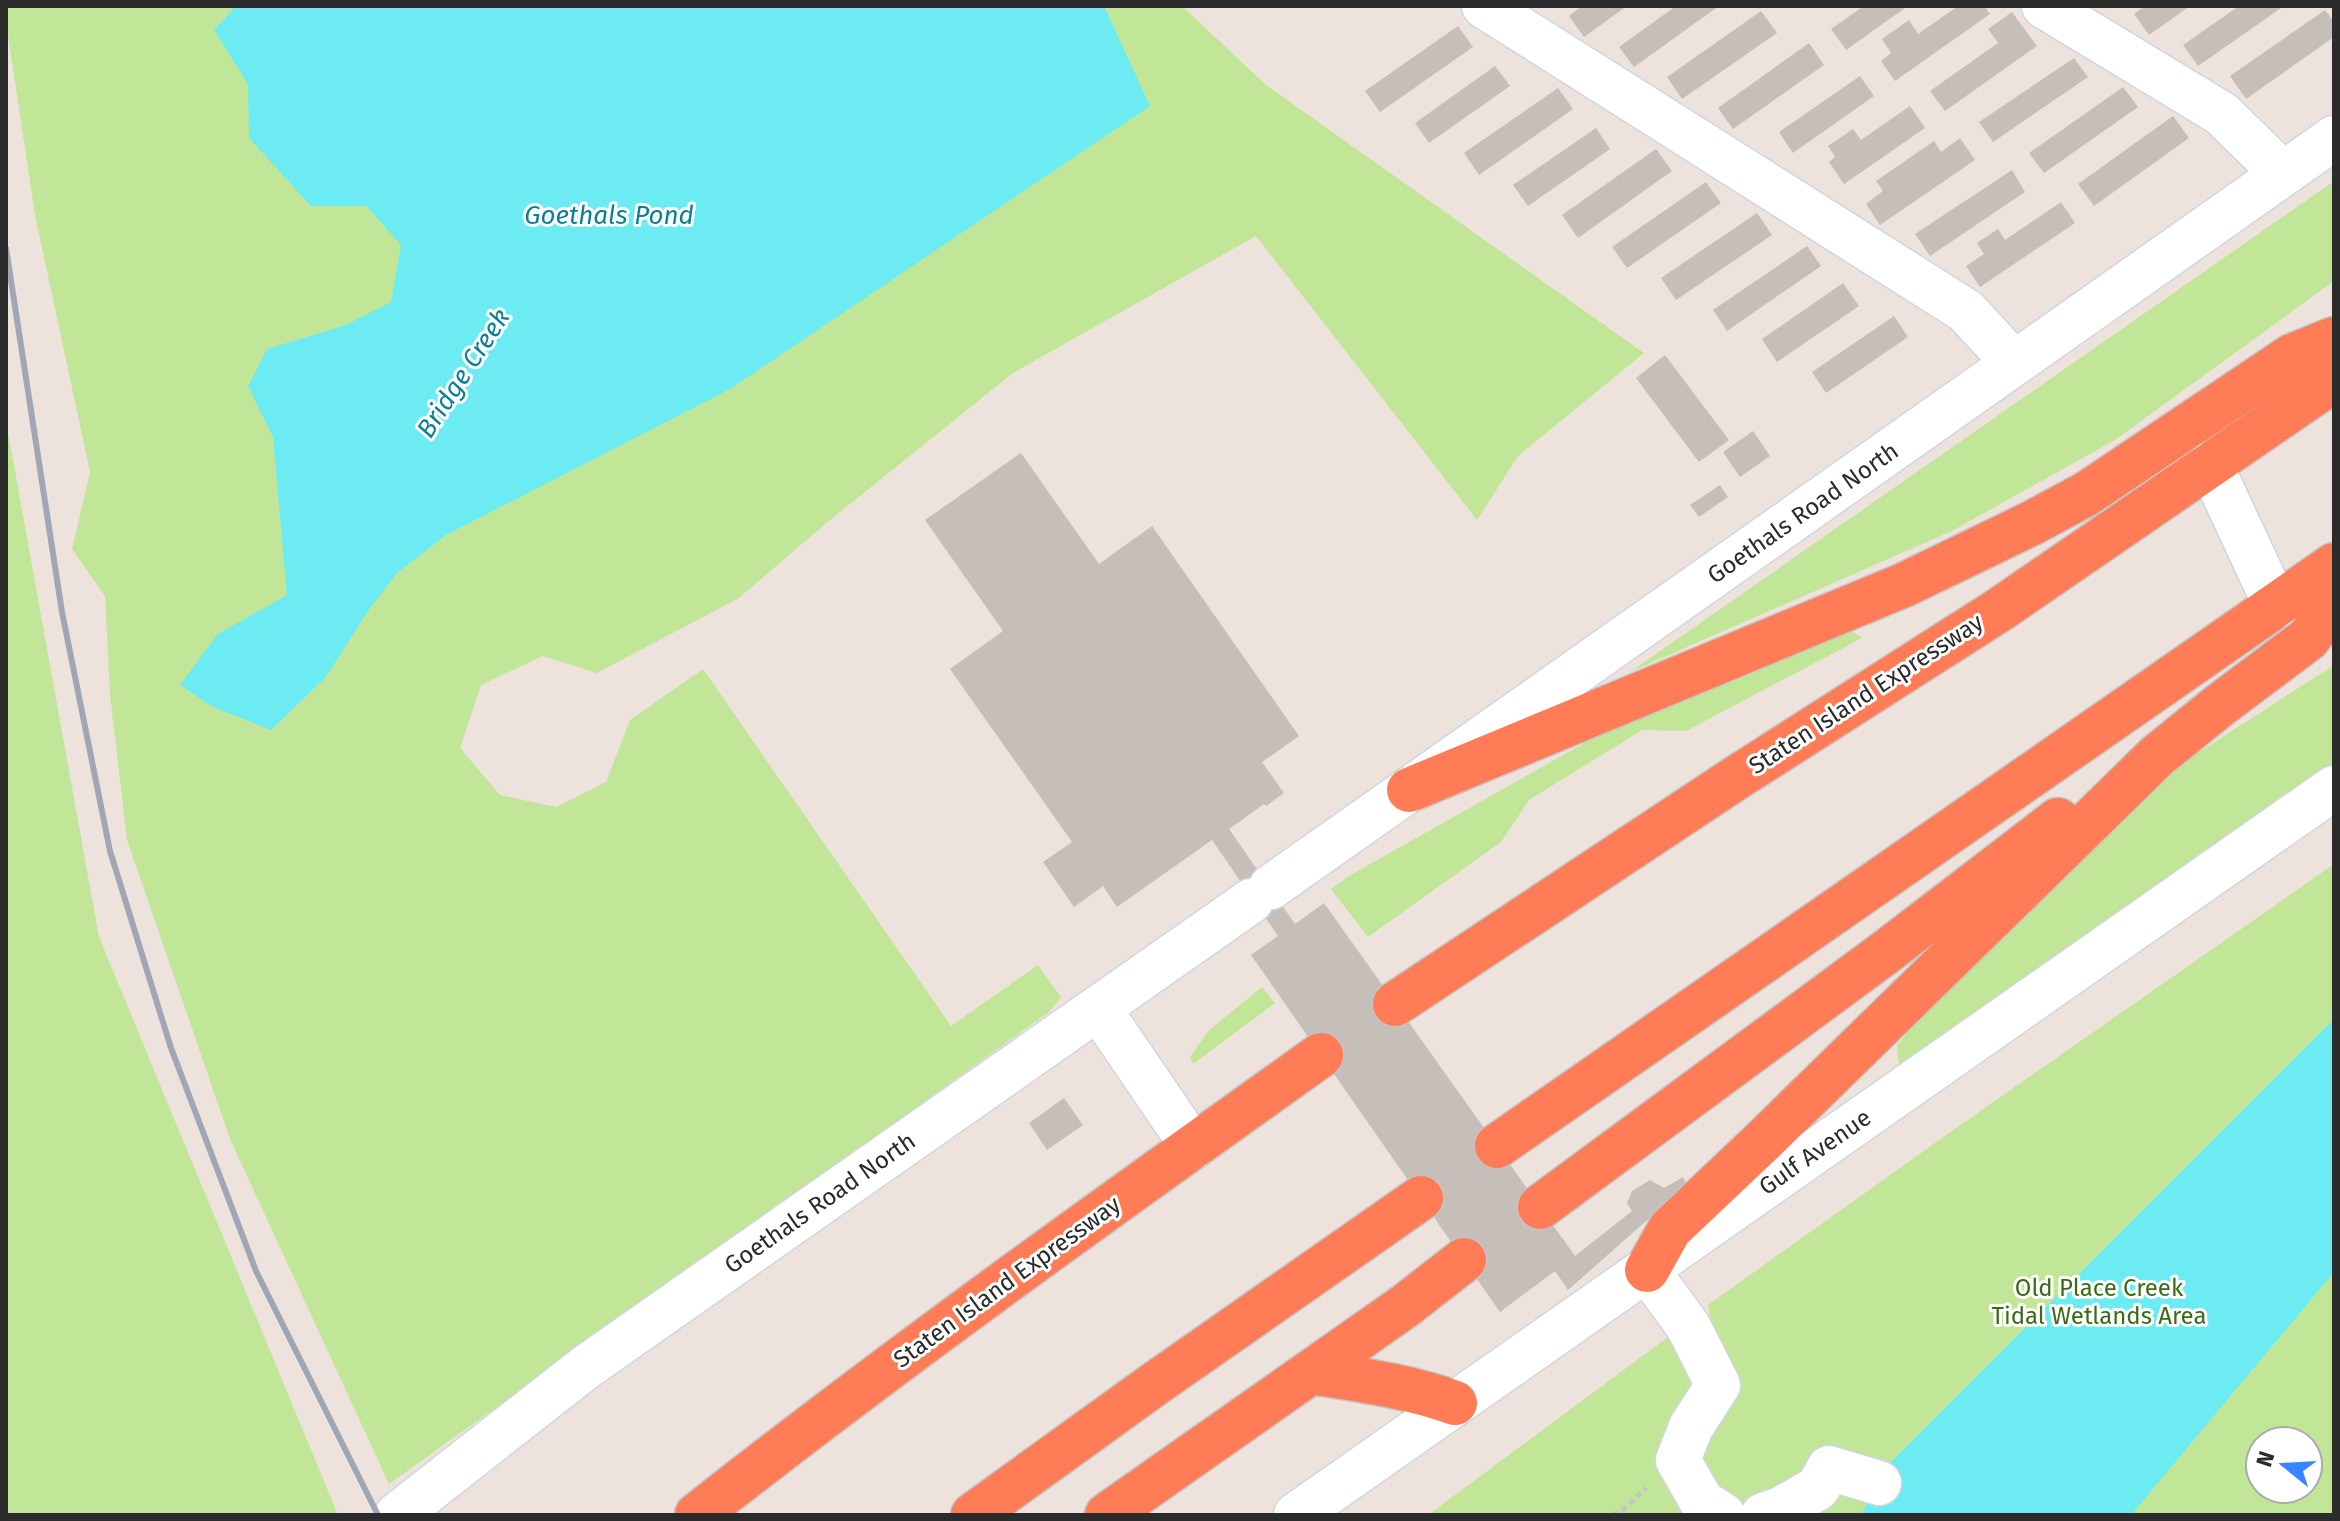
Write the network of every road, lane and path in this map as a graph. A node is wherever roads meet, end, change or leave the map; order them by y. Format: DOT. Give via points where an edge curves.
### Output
graph roads {
  1 [pos="1484,6"];
  2 [pos="2044,6"];
  3 [pos="2334,138"];
  4 [pos="2283,174"];
  5 [pos="2334,339"];
  6 [pos="2014,363"];
  7 [pos="2334,380"];
  8 [pos="2210,464"];
  9 [pos="2334,565"];
  10 [pos="2334,605"];
  11 [pos="2276,606"];
  12 [pos="2157,756"];
  13 [pos="2334,788"];
  14 [pos="1409,790"];
  15 [pos="1395,1004"];
  16 [pos="1099,1009"];
  17 [pos="1321,1055"];
  18 [pos="1497,1146"];
  19 [pos="1193,1147"];
  20 [pos="1421,1198"];
  21 [pos="1540,1207"];
  22 [pos="1464,1260"];
  23 [pos="1647,1270"];
  24 [pos="1311,1372"];
  25 [pos="1455,1403"];
  26 [pos="1879,1483"];
  27 [pos="1649,1485"];
  28 [pos="397,1515"];
  29 [pos="697,1515"];
  30 [pos="973,1515"];
  31 [pos="1107,1515"];
  32 [pos="1296,1515"];
  33 [pos="1613,1515"];
  34 [pos="1723,1515"];
  35 [pos="1763,1515"];
  1 -- 6 [label="street" via="1966,311"];
  2 -- 4 [label="street" via="2222,114"];
  3 -- 4 [label="street, Goethals Road North"];
  4 -- 6 [label="street, Goethals Road North"];
  5 -- 14 [label="highway" via="2292,356 2086,494 1967,556"];
  6 -- 14 [label="street, Goethals Road North"];
  7 -- 8 [label="highway, Staten Island Expressway"];
  8 -- 11 [label="street"];
  8 -- 15 [label="highway, Staten Island Expressway" via="1999,610"];
  9 -- 11 [label="highway"];
  10 -- 12 [label="highway" via="2308,639"];
  11 -- 18 [label="highway"];
  12 -- 21 [label="highway" via="2081,802"];
  12 -- 23 [label="highway" via="1670,1229"];
  13 -- 23 [label="street, Gulf Avenue"];
  14 -- 16 [label="street, Goethals Road North"];
  16 -- 19 [label="street"];
  16 -- 28 [label="street, Goethals Road North" via="586,1367"];
  17 -- 19 [label="highway, Staten Island Expressway"];
  19 -- 29 [label="highway, Staten Island Expressway" via="1047,1250"];
  20 -- 30 [label="highway"];
  22 -- 24 [label="highway"];
  23 -- 25 [label="street, Gulf Avenue"];
  23 -- 34 [label="street" via="1688,1326 1718,1385 1691,1427 1678,1460 1702,1502"];
  24 -- 25 [label="highway" via="1423,1391"];
  24 -- 31 [label="highway"];
  25 -- 32 [label="street, Gulf Avenue"];
  26 -- 35 [label="street" via="1829,1468 1818,1488"];
  27 -- 33 [label="path"];
}
